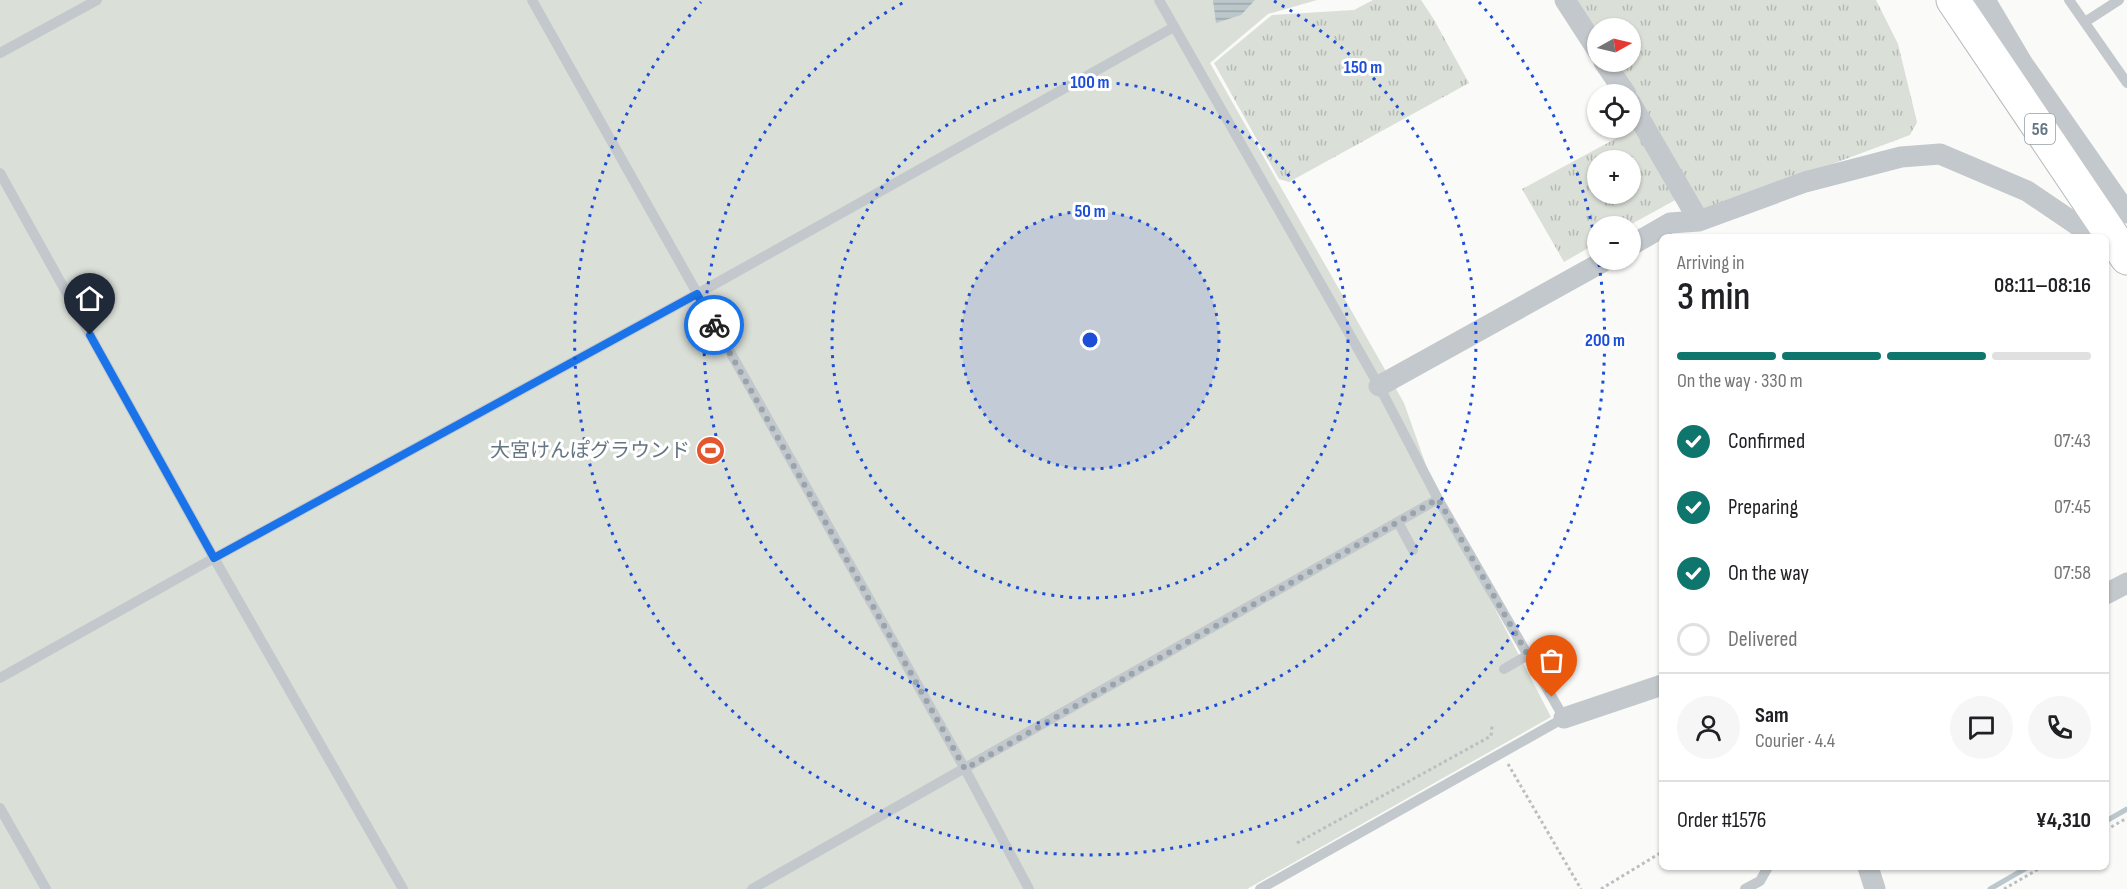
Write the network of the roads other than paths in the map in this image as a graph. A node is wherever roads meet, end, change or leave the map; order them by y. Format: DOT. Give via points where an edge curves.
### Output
graph roads {
  1 [pos="96,0"];
  2 [pos="531,0"];
  3 [pos="1159,0"];
  4 [pos="1565,0"];
  5 [pos="1953,0"];
  6 [pos="1985,0"];
  7 [pos="2069,0"];
  8 [pos="2119,0"];
  9 [pos="2085,22"];
  10 [pos="1174,27"];
  11 [pos="1587,34"];
  12 [pos="0,53"];
  13 [pos="2127,83"];
  14 [pos="1641,121"];
  15 [pos="0,173"];
  16 [pos="2127,213"];
  17 [pos="1699,221"];
  18 [pos="2091,234"];
  19 [pos="1641,240"];
  20 [pos="2109,247"];
  21 [pos="2127,258"];
  22 [pos="1588,270"];
  23 [pos="697,294"];
  24 [pos="1379,386"];
  25 [pos="1438,499"];
  26 [pos="1398,522"];
  27 [pos="1413,550"];
  28 [pos="214,558"];
  29 [pos="2127,583"];
  30 [pos="2109,592"];
  31 [pos="1528,655"];
  32 [pos="1504,669"];
  33 [pos="0,678"];
  34 [pos="1659,686"];
  35 [pos="1564,718"];
  36 [pos="965,769"];
  37 [pos="0,808"];
  38 [pos="1766,870"];
  39 [pos="1869,870"];
  40 [pos="46,889"];
  41 [pos="403,889"];
  42 [pos="752,889"];
  43 [pos="1029,889"];
  44 [pos="1260,889"];
  45 [pos="1745,889"];
  46 [pos="1875,889"];
  1 -- 12 [label="lane"];
  2 -- 23 [label="lane"];
  3 -- 10 [label="lane"];
  4 -- 11 [label="street"];
  5 -- 21 [label="main road, 56"];
  6 -- 16 [label="street" via="2023,63"];
  7 -- 9 [label="lane"];
  8 -- 9 [label="lane"];
  9 -- 13 [label="lane"];
  10 -- 23 [label="lane"];
  10 -- 24 [label="lane"];
  14 -- 17 [label="street"];
  15 -- 28 [label="lane"];
  17 -- 18 [label="street" via="1805,182 1901,157 1940,154 2027,191"];
  17 -- 19 [label="street" via="1670,224"];
  20 -- 21 [label="street"];
  22 -- 24 [label="street"];
  23 -- 28 [label="lane"];
  23 -- 36 [label="lane"];
  24 -- 25 [label="lane"];
  25 -- 26 [label="lane"];
  25 -- 31 [label="lane"];
  26 -- 27 [label="lane"];
  26 -- 36 [label="lane"];
  28 -- 33 [label="lane"];
  28 -- 41 [label="lane"];
  29 -- 30 [label="street"];
  31 -- 32 [label="lane"];
  31 -- 35 [label="lane"];
  34 -- 35 [label="street"];
  35 -- 44 [label="lane"];
  36 -- 42 [label="lane"];
  36 -- 43 [label="lane"];
  37 -- 40 [label="lane"];
  38 -- 45 [label="lane" via="1760,881"];
  39 -- 46 [label="street"];
}
